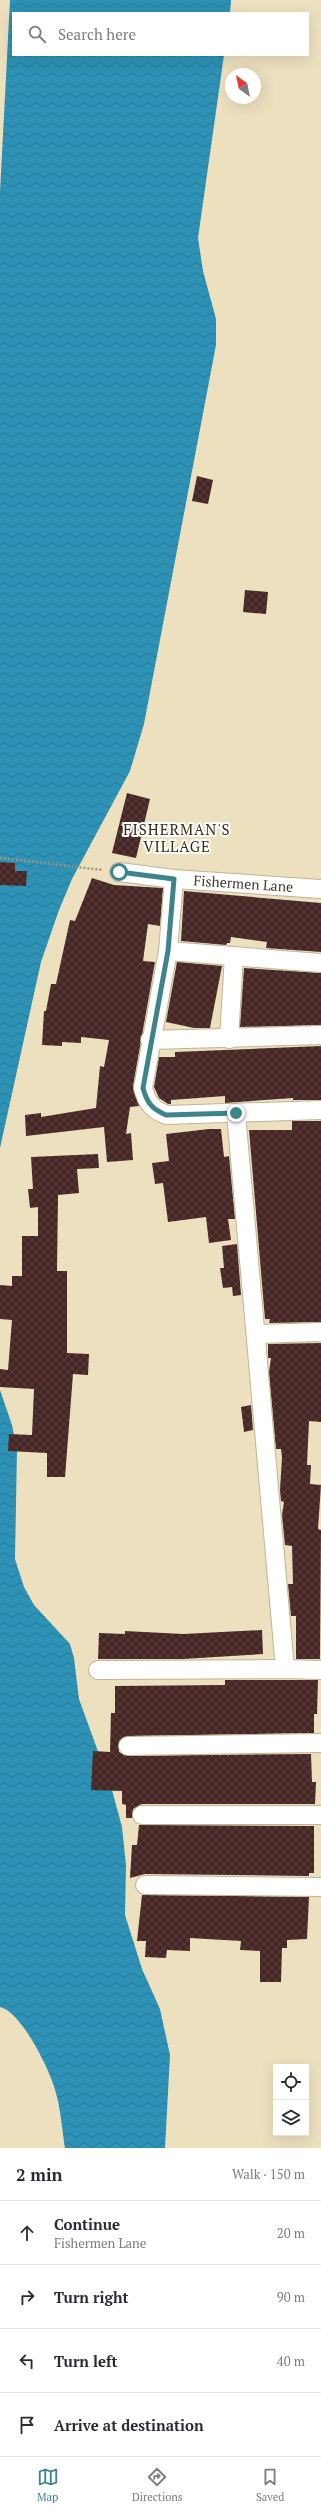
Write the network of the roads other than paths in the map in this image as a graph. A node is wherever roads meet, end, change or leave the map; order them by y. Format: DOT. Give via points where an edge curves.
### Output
graph roads {
  1 [pos="119,872"];
  2 [pos="174,879"];
  3 [pos="321,890"];
  4 [pos="168,951"];
  5 [pos="234,956"];
  6 [pos="321,963"];
  7 [pos="321,1035"];
  8 [pos="229,1039"];
  9 [pos="150,1040"];
  10 [pos="321,1110"];
  11 [pos="236,1113"];
  12 [pos="321,1332"];
  13 [pos="257,1334"];
  14 [pos="285,1668"];
  15 [pos="98,1670"];
  16 [pos="321,1670"];
  17 [pos="321,1743"];
  18 [pos="128,1746"];
  19 [pos="142,1815"];
  20 [pos="321,1815"];
  21 [pos="145,1886"];
  22 [pos="321,1887"];
  1 -- 2 [label="street, Fishermen Lane"];
  2 -- 3 [label="street, Fishermen Lane"];
  2 -- 4 [label="street"];
  4 -- 5 [label="street"];
  4 -- 9 [label="street"];
  5 -- 6 [label="street"];
  5 -- 8 [label="street"];
  7 -- 8 [label="street"];
  8 -- 9 [label="street"];
  9 -- 11 [label="street" via="143,1088 147,1102 155,1111 166,1115"];
  10 -- 11 [label="street"];
  11 -- 13 [label="street"];
  12 -- 13 [label="street"];
  13 -- 14 [label="street"];
  14 -- 15 [label="street"];
  14 -- 16 [label="street"];
  17 -- 18 [label="street"];
  19 -- 20 [label="street"];
  21 -- 22 [label="street"];
}
